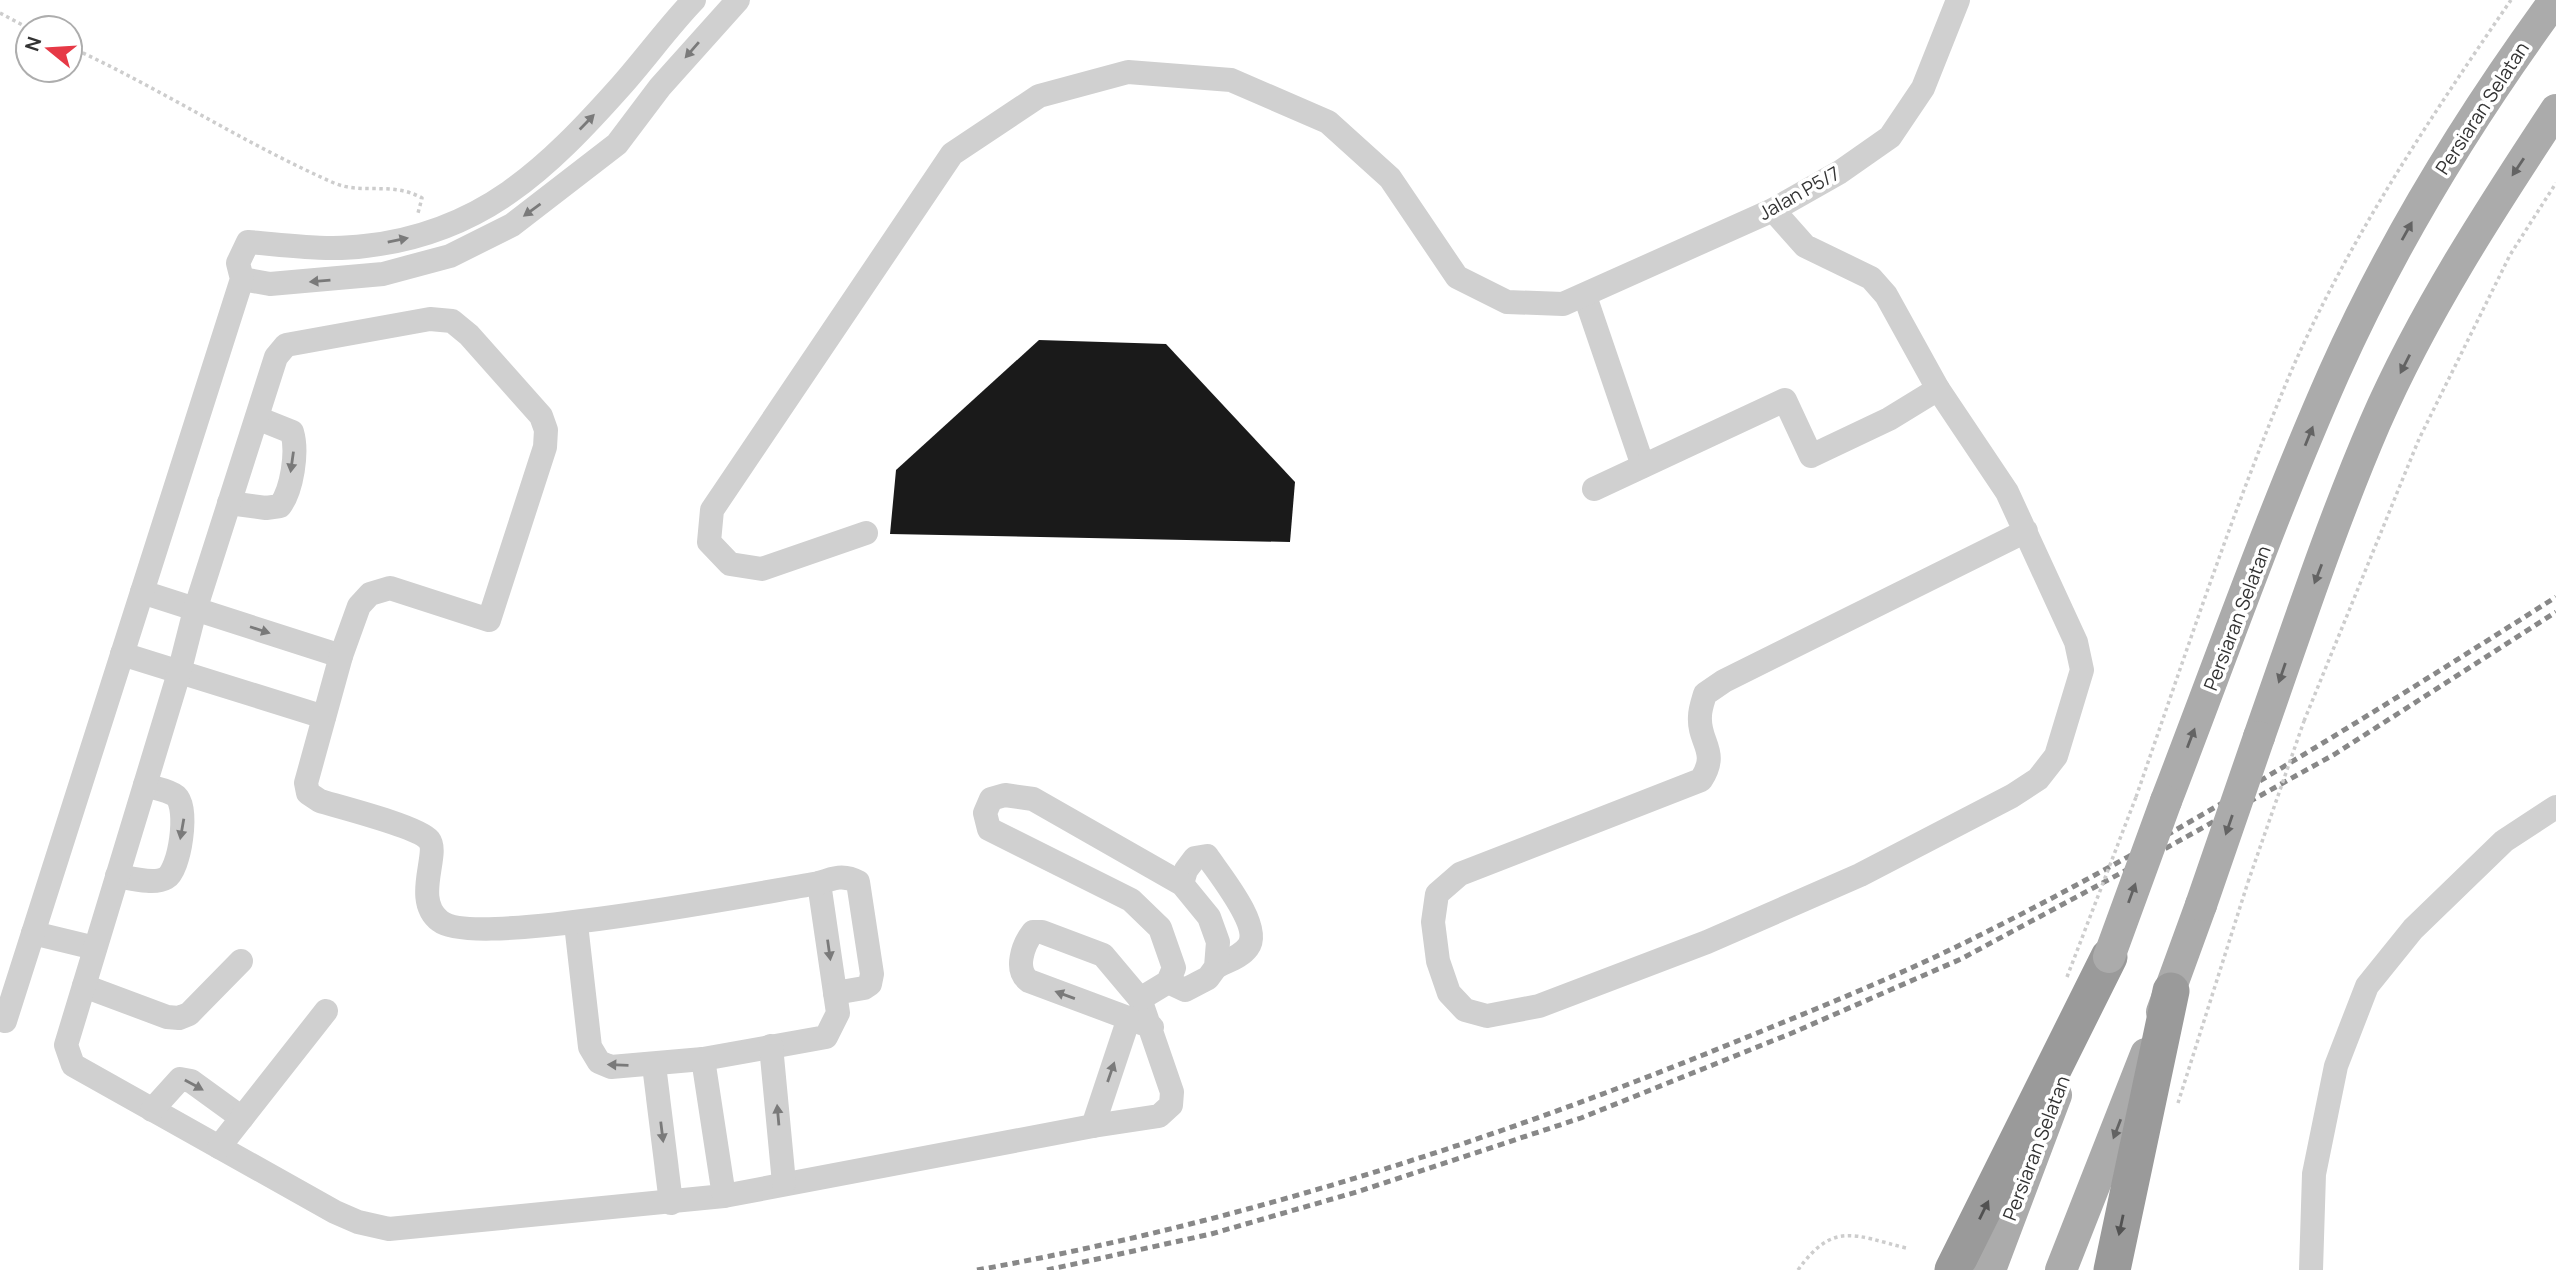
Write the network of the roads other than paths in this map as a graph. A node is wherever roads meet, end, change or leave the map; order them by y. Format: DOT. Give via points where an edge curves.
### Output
graph roads {
  1 [pos="694,0"];
  2 [pos="737,0"];
  3 [pos="1958,0"];
  4 [pos="2555,0"];
  5 [pos="2556,110"];
  6 [pos="1773,210"];
  7 [pos="242,279"];
  8 [pos="1574,300"];
  9 [pos="1938,389"];
  10 [pos="257,418"];
  11 [pos="1643,466"];
  12 [pos="1594,489"];
  13 [pos="229,503"];
  14 [pos="2026,531"];
  15 [pos="866,533"];
  16 [pos="142,592"];
  17 [pos="195,610"];
  18 [pos="122,654"];
  19 [pos="341,656"];
  20 [pos="179,673"];
  21 [pos="324,717"];
  22 [pos="145,785"];
  23 [pos="2556,807"];
  24 [pos="117,876"];
  25 [pos="819,883"];
  26 [pos="1182,884"];
  27 [pos="576,924"];
  28 [pos="33,933"];
  29 [pos="94,948"];
  30 [pos="2109,957"];
  31 [pos="242,961"];
  32 [pos="1216,967"];
  33 [pos="1168,982"];
  34 [pos="84,986"];
  35 [pos="2171,991"];
  36 [pos="835,993"];
  37 [pos="326,1011"];
  38 [pos="1140,1015"];
  39 [pos="5,1021"];
  40 [pos="771,1046"];
  41 [pos="703,1059"];
  42 [pos="654,1065"];
  43 [pos="152,1110"];
  44 [pos="242,1118"];
  45 [pos="1093,1126"];
  46 [pos="219,1147"];
  47 [pos="784,1183"];
  48 [pos="724,1196"];
  49 [pos="671,1203"];
  50 [pos="1953,1270"];
  51 [pos="1990,1270"];
  52 [pos="2061,1270"];
  53 [pos="2112,1270"];
  54 [pos="2311,1270"];
  7 -- 1 [label="street, one-way" via="238,263 248,242 365,247 443,228 504,199 552,159"];
  2 -- 7 [label="street, one-way" via="617,144 512,225 450,256 383,275 270,284"];
  3 -- 6 [label="street, Jalan P5/7" via="1923,88 1890,137"];
  30 -- 4 [label="main road, Persiaran Selatan, one-way, bridge" via="2151,799 2335,372 2449,156"];
  5 -- 35 [label="main road, one-way, bridge" via="2444,290 2376,422"];
  6 -- 8 [label="street, Jalan P5/7"];
  6 -- 9 [label="street" via="1805,246 1871,278 1886,295"];
  7 -- 16 [label="street"];
  8 -- 11 [label="street"];
  8 -- 15 [label="street" via="1507,302 1457,277 1391,178 1328,122 1231,80 1128,72 1039,96 952,154 712,510 709,542 730,564 762,569"];
  9 -- 11 [label="street" via="1889,419 1811,456 1785,400"];
  9 -- 14 [label="street" via="2007,492"];
  10 -- 13 [label="street"];
  10 -- 13 [label="street, one-way" via="292,432 295,442 287,496 280,506 266,508"];
  10 -- 19 [label="street" via="276,357 286,345 430,319 452,321 469,335 541,416 546,430 545,447 489,620 390,588 370,593 359,606"];
  11 -- 12 [label="street"];
  13 -- 17 [label="street"];
  14 -- 14 [label="street" via="2076,642 2082,670 2056,756 2038,779 1860,875 1707,942 1539,1006 1487,1016 1465,1010 1449,993 1438,961 1433,922 1437,894 1460,874 1701,780 1709,767 1699,718 1705,694"];
  16 -- 17 [label="street"];
  16 -- 18 [label="street"];
  17 -- 19 [label="street, one-way"];
  17 -- 20 [label="street"];
  18 -- 20 [label="street"];
  18 -- 28 [label="street"];
  19 -- 21 [label="street"];
  20 -- 21 [label="street"];
  20 -- 22 [label="street"];
  21 -- 27 [label="street" via="306,783 308,793 429,839 426,880 430,909 440,921 458,929"];
  22 -- 24 [label="street"];
  22 -- 24 [label="street, one-way" via="175,795 182,804 175,868 166,878 152,881"];
  23 -- 54 [label="street" via="2504,841 2413,929 2367,986 2336,1066 2317,1160"];
  24 -- 29 [label="street"];
  25 -- 27 [label="street"];
  25 -- 36 [label="street, one-way"];
  25 -- 36 [label="street" via="842,876 858,882 872,974 870,984"];
  26 -- 32 [label="street" via="1209,917 1218,942"];
  26 -- 32 [label="street" via="1185,870 1195,858 1207,856 1245,912 1253,933 1250,944"];
  26 -- 33 [label="street" via="1033,799 1005,795 991,799 985,813 989,829 1131,900 1160,928 1174,968"];
  42 -- 27 [label="street, one-way" via="611,1067 599,1062 590,1047"];
  28 -- 29 [label="street"];
  28 -- 39 [label="street"];
  29 -- 34 [label="street"];
  50 -- 30 [label="highway, one-way"];
  30 -- 51 [label="main road, Persiaran Selatan"];
  31 -- 34 [label="street" via="189,1014 179,1018"];
  32 -- 33 [label="street" via="1208,978 1185,989"];
  33 -- 38 [label="street"];
  34 -- 43 [label="street" via="66,1045 73,1065"];
  35 -- 52 [label="main road, one-way"];
  35 -- 53 [label="highway, one-way"];
  36 -- 40 [label="street" via="838,1013 826,1037"];
  37 -- 44 [label="street"];
  45 -- 38 [label="street, one-way"];
  38 -- 45 [label="street" via="1172,1092 1171,1105 1159,1116"];
  40 -- 41 [label="street"];
  47 -- 40 [label="street, one-way"];
  41 -- 42 [label="street"];
  41 -- 48 [label="street"];
  42 -- 49 [label="street, one-way"];
  43 -- 44 [label="street, one-way" via="180,1079 191,1081"];
  43 -- 46 [label="street"];
  44 -- 46 [label="street"];
  45 -- 47 [label="street"];
  46 -- 49 [label="street" via="335,1212 389,1229"];
  47 -- 48 [label="street"];
  48 -- 49 [label="street"];
}
